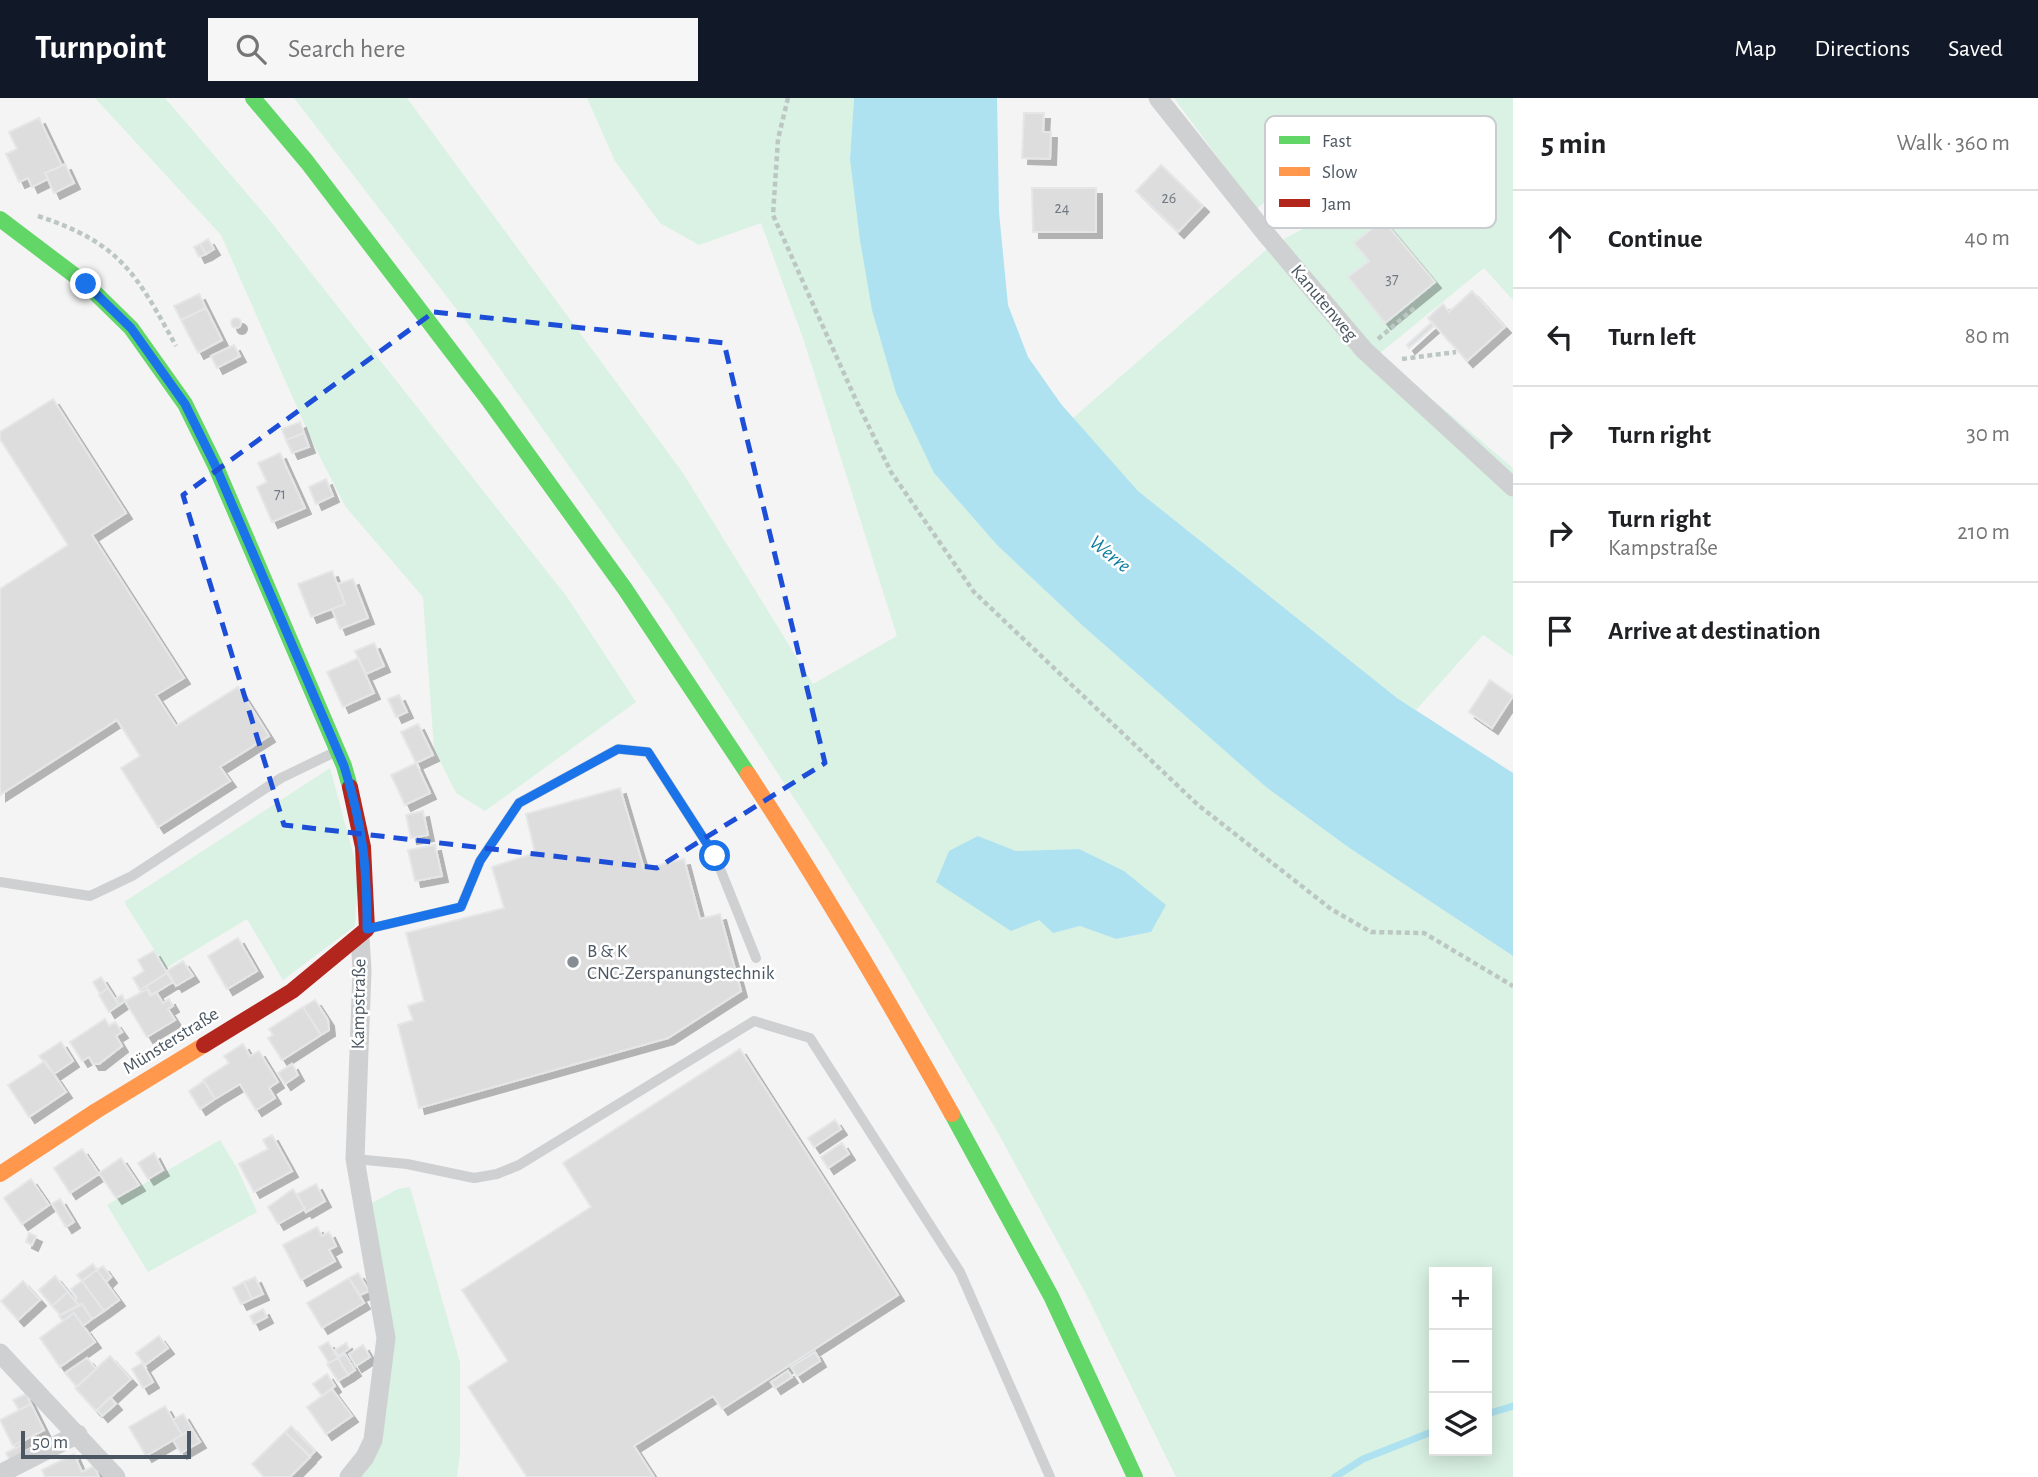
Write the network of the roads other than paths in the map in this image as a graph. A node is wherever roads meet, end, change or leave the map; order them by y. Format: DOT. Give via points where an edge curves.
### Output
graph roads {
  1 [pos="253,98"];
  2 [pos="1158,98"];
  3 [pos="0,219"];
  4 [pos="1513,487"];
  5 [pos="338,751"];
  6 [pos="0,881"];
  7 [pos="364,933"];
  8 [pos="757,958"];
  9 [pos="355,1159"];
  10 [pos="0,1174"];
  11 [pos="0,1353"];
  12 [pos="78,1434"];
  13 [pos="0,1474"];
  14 [pos="116,1477"];
  15 [pos="349,1477"];
  16 [pos="1050,1477"];
  17 [pos="1135,1477"];
  1 -- 17 [label="main road" via="490,402 625,589 788,835 1002,1203"];
  2 -- 4 [label="street, Kanutenweg" via="1364,350"];
  3 -- 5 [label="main road, Kampstraße" via="86,284 131,328 185,404"];
  5 -- 6 [label="lane" via="281,778 132,876 90,895"];
  5 -- 7 [label="main road, Kampstraße" via="357,805 363,839 367,872"];
  7 -- 8 [label="lane" via="461,907 480,861 519,803 618,749 648,752 715,856"];
  7 -- 9 [label="street, Kampstraße"];
  7 -- 10 [label="main road, Münsterstraße" via="292,991"];
  9 -- 15 [label="street, Kampstraße" via="386,1338 373,1440"];
  9 -- 16 [label="lane" via="474,1178 497,1174 519,1166 754,1021 810,1038 960,1272"];
  11 -- 12 [label="street"];
  12 -- 13 [label="street"];
  12 -- 14 [label="street"];
}
